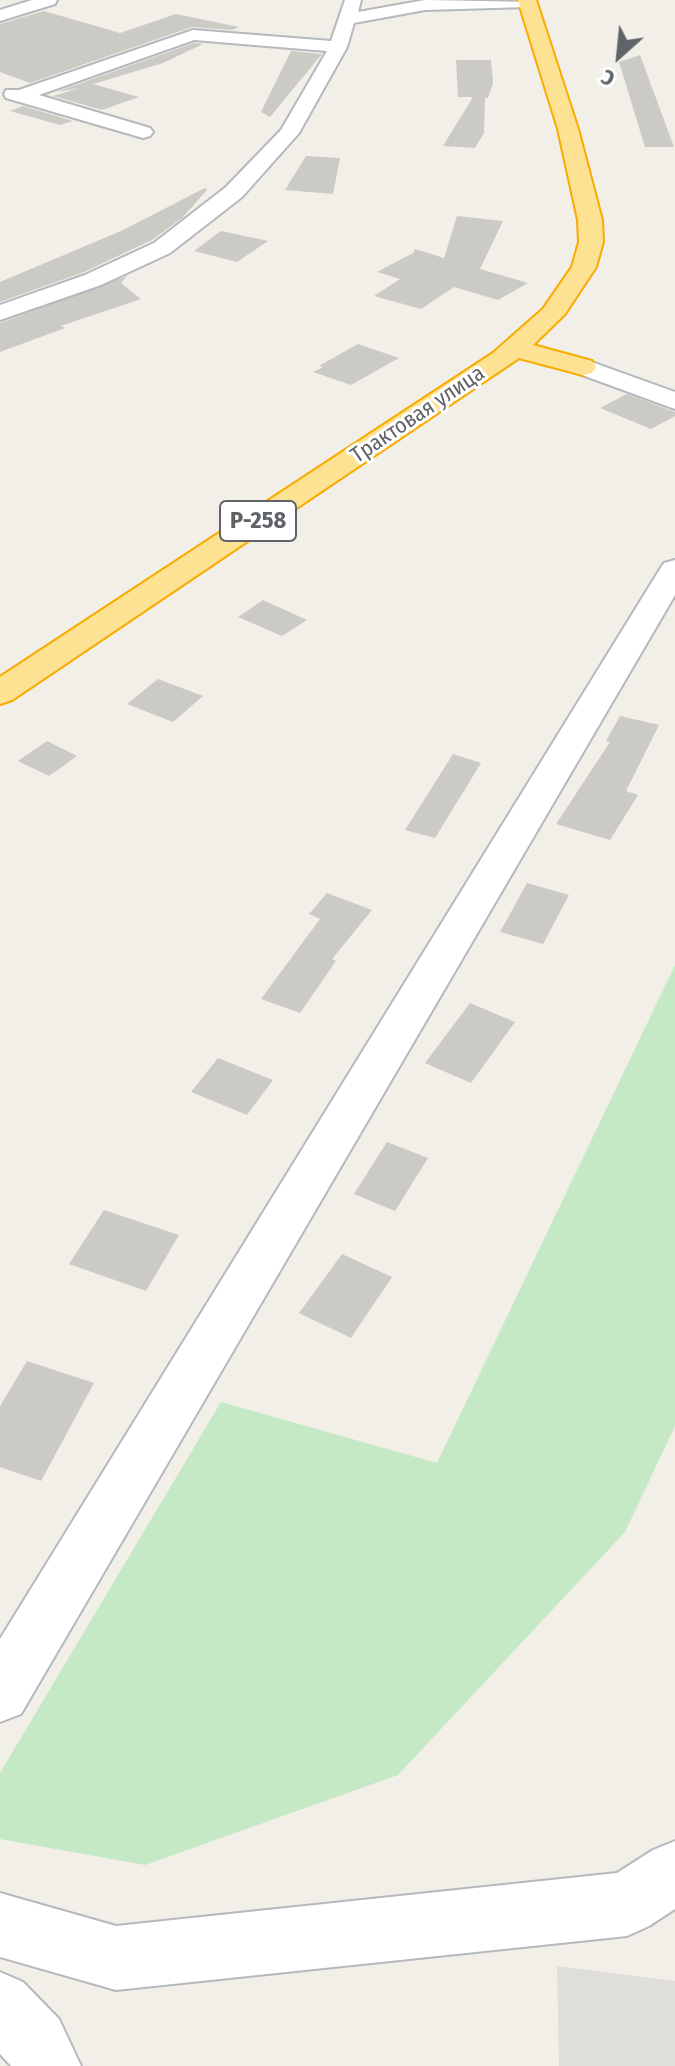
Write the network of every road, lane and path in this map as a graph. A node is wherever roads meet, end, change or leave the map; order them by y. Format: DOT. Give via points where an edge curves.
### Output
graph roads {
  1 [pos="49,0"];
  2 [pos="528,1"];
  3 [pos="351,5"];
  4 [pos="0,16"];
  5 [pos="338,47"];
  6 [pos="10,93"];
  7 [pos="143,132"];
  8 [pos="0,313"];
  9 [pos="516,349"];
  10 [pos="583,367"];
  11 [pos="660,369"];
  12 [pos="675,401"];
  13 [pos="675,569"];
  14 [pos="0,693"];
  15 [pos="0,1693"];
  16 [pos="675,1872"];
  17 [pos="0,1925"];
  18 [pos="0,2005"];
  19 [pos="47,2066"];
  1 -- 4 [label="street"];
  2 -- 3 [label="street"];
  2 -- 9 [label="highway, Трактовая улица / Р-258" via="568,129 591,242 584,267 552,314"];
  3 -- 5 [label="street"];
  5 -- 6 [label="street" via="193,35"];
  5 -- 8 [label="street" via="289,133 234,192 162,248 93,280"];
  6 -- 7 [label="street"];
  9 -- 10 [label="highway"];
  9 -- 14 [label="highway, Трактовая улица / Р-258"];
  10 -- 11 [label="street"];
  10 -- 12 [label="street"];
  13 -- 15 [label="street"];
  16 -- 17 [label="street" via="627,1904 116,1958"];
  18 -- 19 [label="street" via="35,2043"];
}
